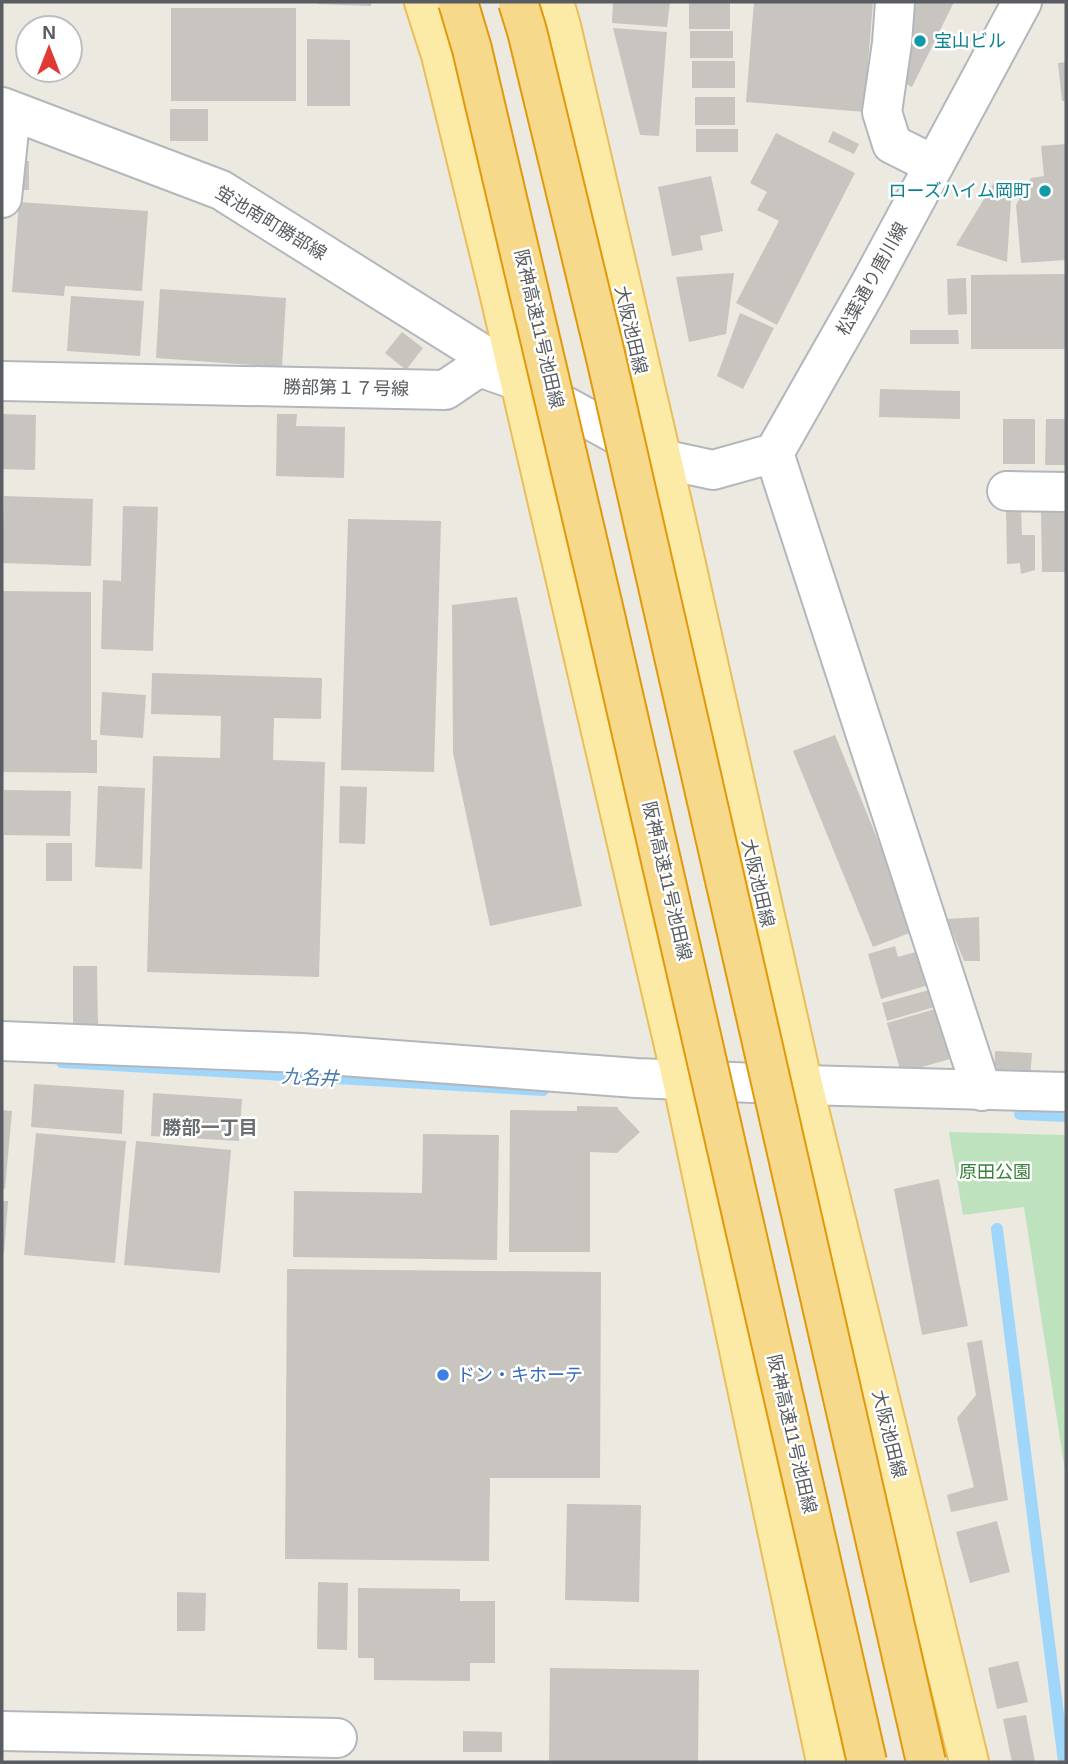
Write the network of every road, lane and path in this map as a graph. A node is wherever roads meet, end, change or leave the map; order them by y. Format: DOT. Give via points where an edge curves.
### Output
graph roads {
  1 [pos="424,2"];
  2 [pos="458,2"];
  3 [pos="518,2"];
  4 [pos="554,2"];
  5 [pos="895,2"];
  6 [pos="1022,2"];
  7 [pos="6,109"];
  8 [pos="934,165"];
  9 [pos="2,198"];
  10 [pos="2,380"];
  11 [pos="519,381"];
  12 [pos="774,453"];
  13 [pos="662,459"];
  14 [pos="1007,491"];
  15 [pos="1066,492"];
  16 [pos="2,1041"];
  17 [pos="682,1080"];
  18 [pos="803,1085"];
  19 [pos="982,1091"];
  20 [pos="1066,1092"];
  21 [pos="2,1731"];
  22 [pos="337,1738"];
  23 [pos="826,1762"];
  24 [pos="867,1762"];
  25 [pos="926,1762"];
  26 [pos="969,1762"];
  1 -- 11 [label="main road" via="441,55"];
  2 -- 24 [label="highway, 阪神高速11号池田線, bridge" via="549,370"];
  3 -- 25 [label="highway, bridge" via="618,412"];
  4 -- 13 [label="main road, 大阪池田線"];
  5 -- 8 [label="street" via="882,112 892,144"];
  6 -- 8 [label="street, 松葉通り唐川線"];
  7 -- 9 [label="street"];
  7 -- 11 [label="street, 蛍池南町勝部線" via="221,190"];
  8 -- 12 [label="street, 松葉通り唐川線"];
  10 -- 11 [label="street, 勝部第１７号線" via="445,390 479,368"];
  11 -- 13 [label="street, 勝部第１７号線"];
  11 -- 17 [label="main road"];
  12 -- 13 [label="street" via="713,470"];
  12 -- 19 [label="street"];
  13 -- 18 [label="main road, 大阪池田線"];
  14 -- 15 [label="street"];
  16 -- 17 [label="street" via="302,1053"];
  17 -- 18 [label="street"];
  17 -- 23 [label="main road"];
  18 -- 19 [label="street"];
  18 -- 26 [label="main road, 大阪池田線"];
  19 -- 20 [label="street"];
  21 -- 22 [label="street"];
}
